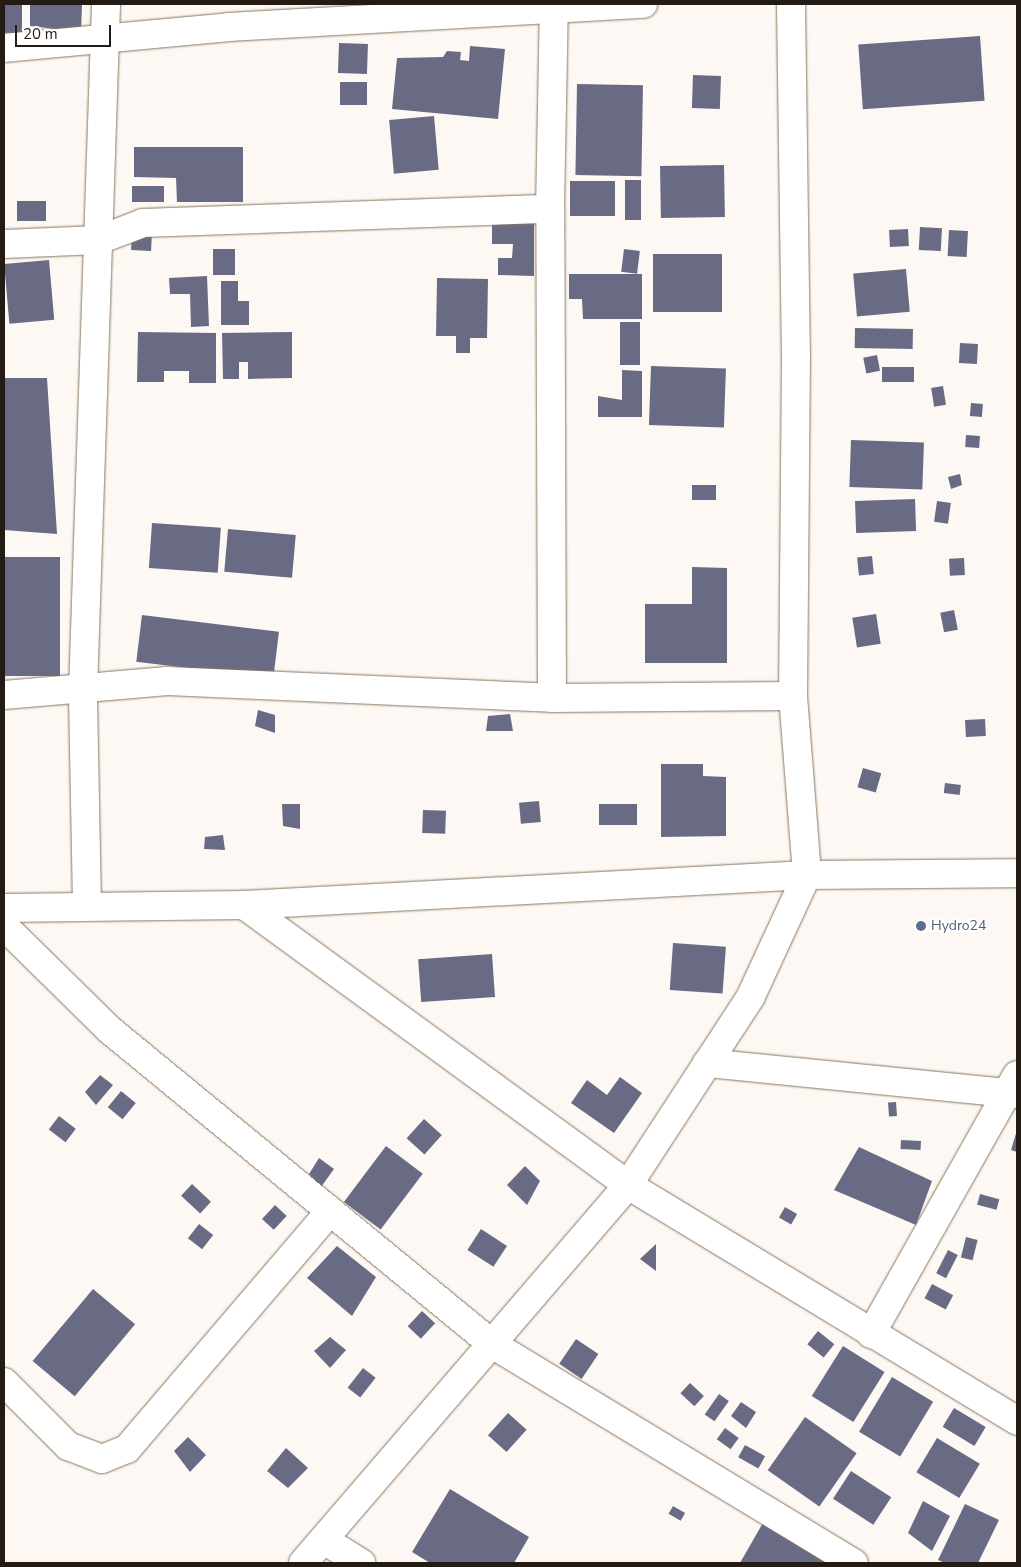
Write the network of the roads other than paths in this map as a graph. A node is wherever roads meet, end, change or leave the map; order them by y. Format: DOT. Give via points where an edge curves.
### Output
graph roads {
  1 [pos="106,4"];
  2 [pos="643,4"];
  3 [pos="790,4"];
  4 [pos="554,7"];
  5 [pos="106,41"];
  6 [pos="4,48"];
  7 [pos="550,208"];
  8 [pos="99,240"];
  9 [pos="4,244"];
  10 [pos="83,691"];
  11 [pos="4,695"];
  12 [pos="793,696"];
  13 [pos="552,698"];
  14 [pos="1017,873"];
  15 [pos="807,875"];
  16 [pos="244,905"];
  17 [pos="88,906"];
  18 [pos="4,908"];
  19 [pos="4,926"];
  20 [pos="707,1063"];
  21 [pos="1014,1088"];
  22 [pos="628,1185"];
  23 [pos="330,1211"];
  24 [pos="871,1334"];
  25 [pos="492,1344"];
  26 [pos="4,1382"];
  27 [pos="1017,1421"];
  28 [pos="324,1540"];
  29 [pos="304,1563"];
  30 [pos="361,1563"];
  31 [pos="854,1563"];
  1 -- 5 [label="street"];
  2 -- 4 [label="street"];
  3 -- 12 [label="street" via="796,355"];
  4 -- 5 [label="street" via="228,27"];
  4 -- 7 [label="street"];
  5 -- 6 [label="street"];
  5 -- 8 [label="street"];
  7 -- 8 [label="street" via="142,223"];
  7 -- 13 [label="street"];
  8 -- 9 [label="street"];
  8 -- 10 [label="street"];
  10 -- 11 [label="street"];
  10 -- 13 [label="street" via="167,681"];
  10 -- 17 [label="street"];
  12 -- 13 [label="street"];
  12 -- 15 [label="street"];
  14 -- 15 [label="street"];
  15 -- 16 [label="street"];
  15 -- 20 [label="street" via="751,996"];
  16 -- 17 [label="street"];
  16 -- 22 [label="street"];
  17 -- 18 [label="street"];
  19 -- 23 [label="street" via="111,1031"];
  20 -- 21 [label="street"];
  20 -- 22 [label="street"];
  21 -- 24 [label="street"];
  22 -- 24 [label="street"];
  22 -- 25 [label="street"];
  23 -- 25 [label="street"];
  23 -- 26 [label="street" via="127,1449 102,1460 68,1446"];
  24 -- 27 [label="street"];
  25 -- 28 [label="street"];
  25 -- 31 [label="street"];
  28 -- 29 [label="street"];
  28 -- 30 [label="street"];
}
